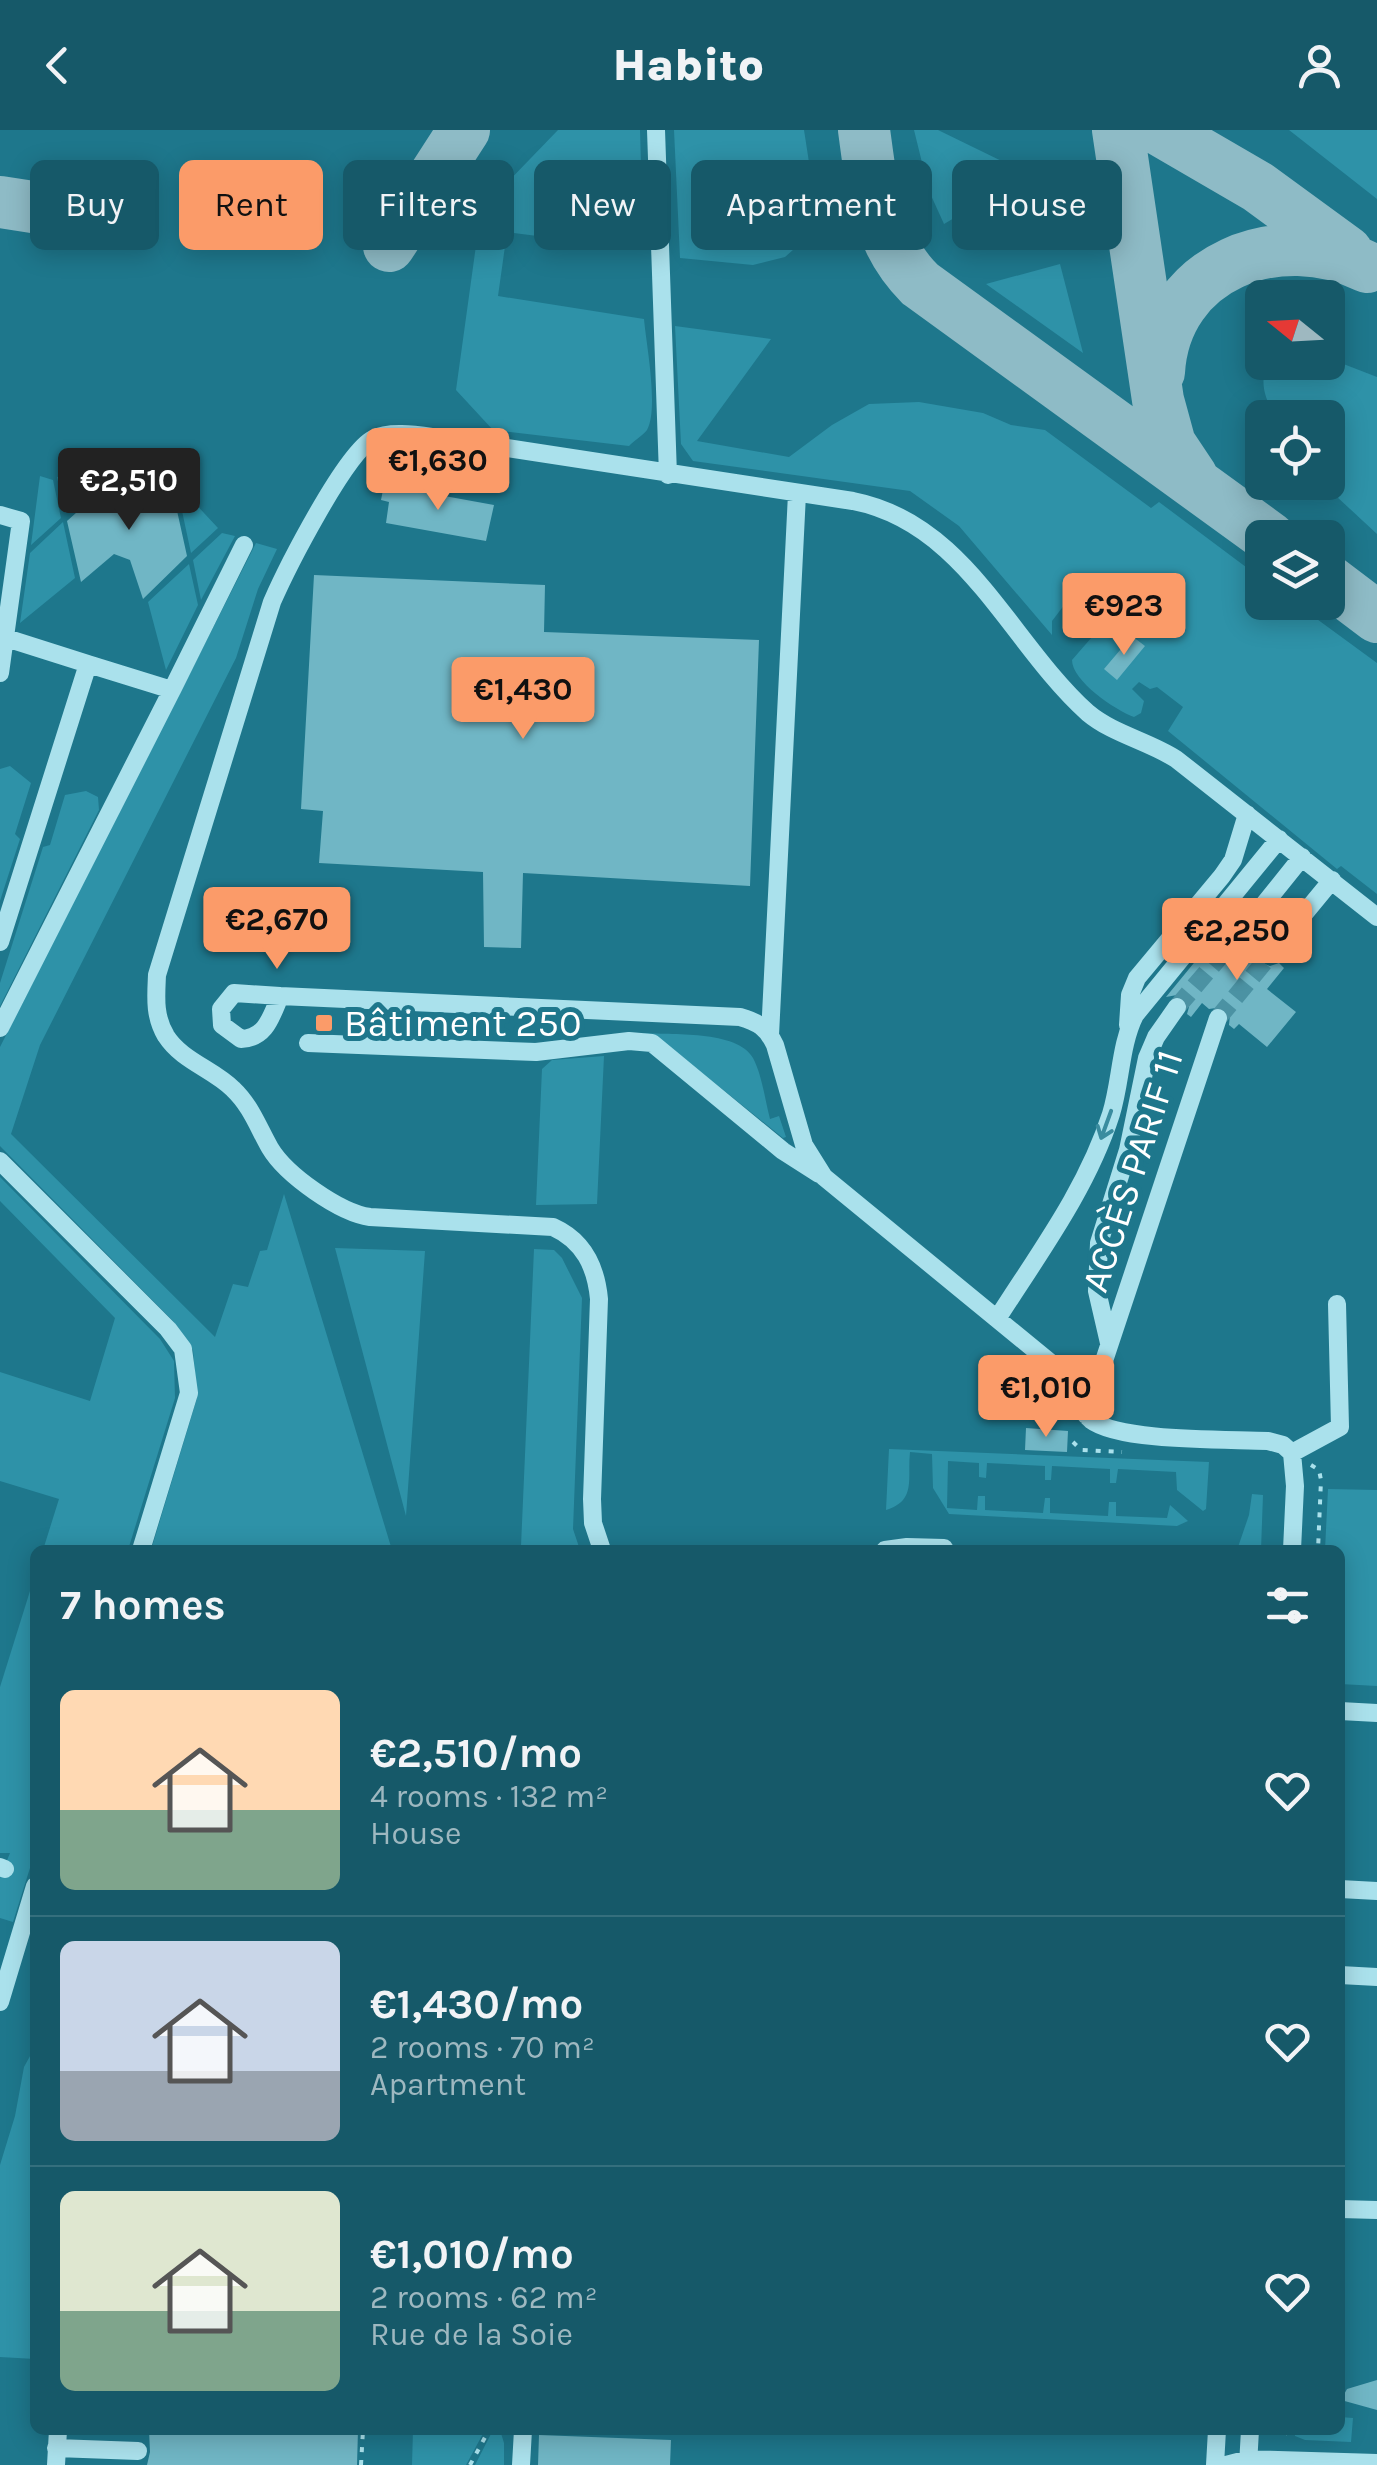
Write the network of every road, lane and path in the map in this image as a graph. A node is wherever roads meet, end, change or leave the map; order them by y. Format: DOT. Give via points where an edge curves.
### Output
graph roads {
  1 [pos="656,130"];
  2 [pos="668,475"];
  3 [pos="796,494"];
  4 [pos="0,514"];
  5 [pos="244,546"];
  6 [pos="2,637"];
  7 [pos="88,664"];
  8 [pos="0,673"];
  9 [pos="172,690"];
  10 [pos="1248,814"];
  11 [pos="1280,839"];
  12 [pos="1302,858"];
  13 [pos="1332,880"];
  14 [pos="1253,918"];
  15 [pos="1377,918"];
  16 [pos="0,942"];
  17 [pos="1271,954"];
  18 [pos="280,996"];
  19 [pos="1177,1008"];
  20 [pos="1218,1018"];
  21 [pos="0,1028"];
  22 [pos="1128,1030"];
  23 [pos="770,1035"];
  24 [pos="308,1043"];
  25 [pos="1116,1090"];
  26 [pos="1138,1102"];
  27 [pos="0,1161"];
  28 [pos="824,1177"];
  29 [pos="1337,1304"];
  30 [pos="997,1319"];
  31 [pos="1109,1344"];
  32 [pos="1086,1415"];
  33 [pos="1073,1442"];
  34 [pos="1130,1453"];
  35 [pos="1294,1459"];
  36 [pos="143,1545"];
  37 [pos="600,1545"];
  38 [pos="1292,1545"];
  39 [pos="1318,1545"];
  40 [pos="1345,1712"];
  41 [pos="1377,1713"];
  42 [pos="1345,1889"];
  43 [pos="1377,1890"];
  44 [pos="30,1904"];
  45 [pos="1345,1974"];
  46 [pos="1377,1977"];
  47 [pos="0,2000"];
  48 [pos="1345,2208"];
  49 [pos="1377,2210"];
  50 [pos="363,2435"];
  51 [pos="487,2435"];
  52 [pos="523,2435"];
  53 [pos="1217,2435"];
  54 [pos="1250,2435"];
  55 [pos="57,2448"];
  56 [pos="138,2451"];
  57 [pos="1249,2462"];
  58 [pos="1377,2463"];
  59 [pos="361,2465"];
  60 [pos="470,2465"];
  61 [pos="521,2465"];
  62 [pos="1215,2465"];
  63 [pos="1226,2465"];
  1 -- 2 [label="street"];
  2 -- 3 [label="street"];
  2 -- 37 [label="street" via="449,439 369,440 341,476 272,602 157,975 155,1008 166,1036 231,1086 293,1174 344,1210 554,1227 586,1252 599,1299 592,1498"];
  3 -- 10 [label="street" via="877,506 927,532 1085,710 1165,752"];
  3 -- 23 [label="street"];
  4 -- 6 [label="street" via="21,521"];
  5 -- 9 [label="street"];
  6 -- 7 [label="street"];
  6 -- 8 [label="street"];
  7 -- 9 [label="street"];
  7 -- 16 [label="street"];
  9 -- 21 [label="street"];
  10 -- 11 [label="street"];
  10 -- 22 [label="street" via="1233,860 1136,978"];
  11 -- 12 [label="street"];
  11 -- 22 [label="street"];
  12 -- 13 [label="street"];
  12 -- 14 [label="street"];
  13 -- 15 [label="street"];
  13 -- 17 [label="street"];
  18 -- 23 [label="street" via="740,1017"];
  19 -- 26 [label="street, ACCÈS PARIF 11" via="1151,1048"];
  20 -- 31 [label="street, ACCÈS PARIF 11"];
  22 -- 25 [label="street"];
  23 -- 28 [label="street" via="804,1145"];
  24 -- 28 [label="street" via="536,1052 652,1043"];
  25 -- 26 [label="street"];
  25 -- 30 [label="street, one-way" via="1078,1190"];
  26 -- 31 [label="street, ACCÈS PARIF 11" via="1097,1254"];
  27 -- 36 [label="street" via="183,1349 189,1393"];
  28 -- 30 [label="street"];
  29 -- 35 [label="street" via="1340,1427"];
  30 -- 32 [label="street" via="1063,1373"];
  31 -- 32 [label="street, ACCÈS PARIF 11"];
  32 -- 35 [label="street" via="1121,1432 1283,1445"];
  33 -- 34 [label="path" via="1081,1450"];
  35 -- 38 [label="street"];
  35 -- 39 [label="path" via="1320,1474"];
  40 -- 41 [label="street"];
  42 -- 43 [label="street"];
  44 -- 47 [label="street"];
  45 -- 46 [label="street"];
  48 -- 49 [label="street"];
  50 -- 59 [label="path"];
  51 -- 60 [label="path"];
  52 -- 61 [label="street"];
  53 -- 62 [label="street"];
  54 -- 57 [label="street"];
  55 -- 56 [label="street"];
  57 -- 58 [label="street"];
  57 -- 63 [label="street"];
}
